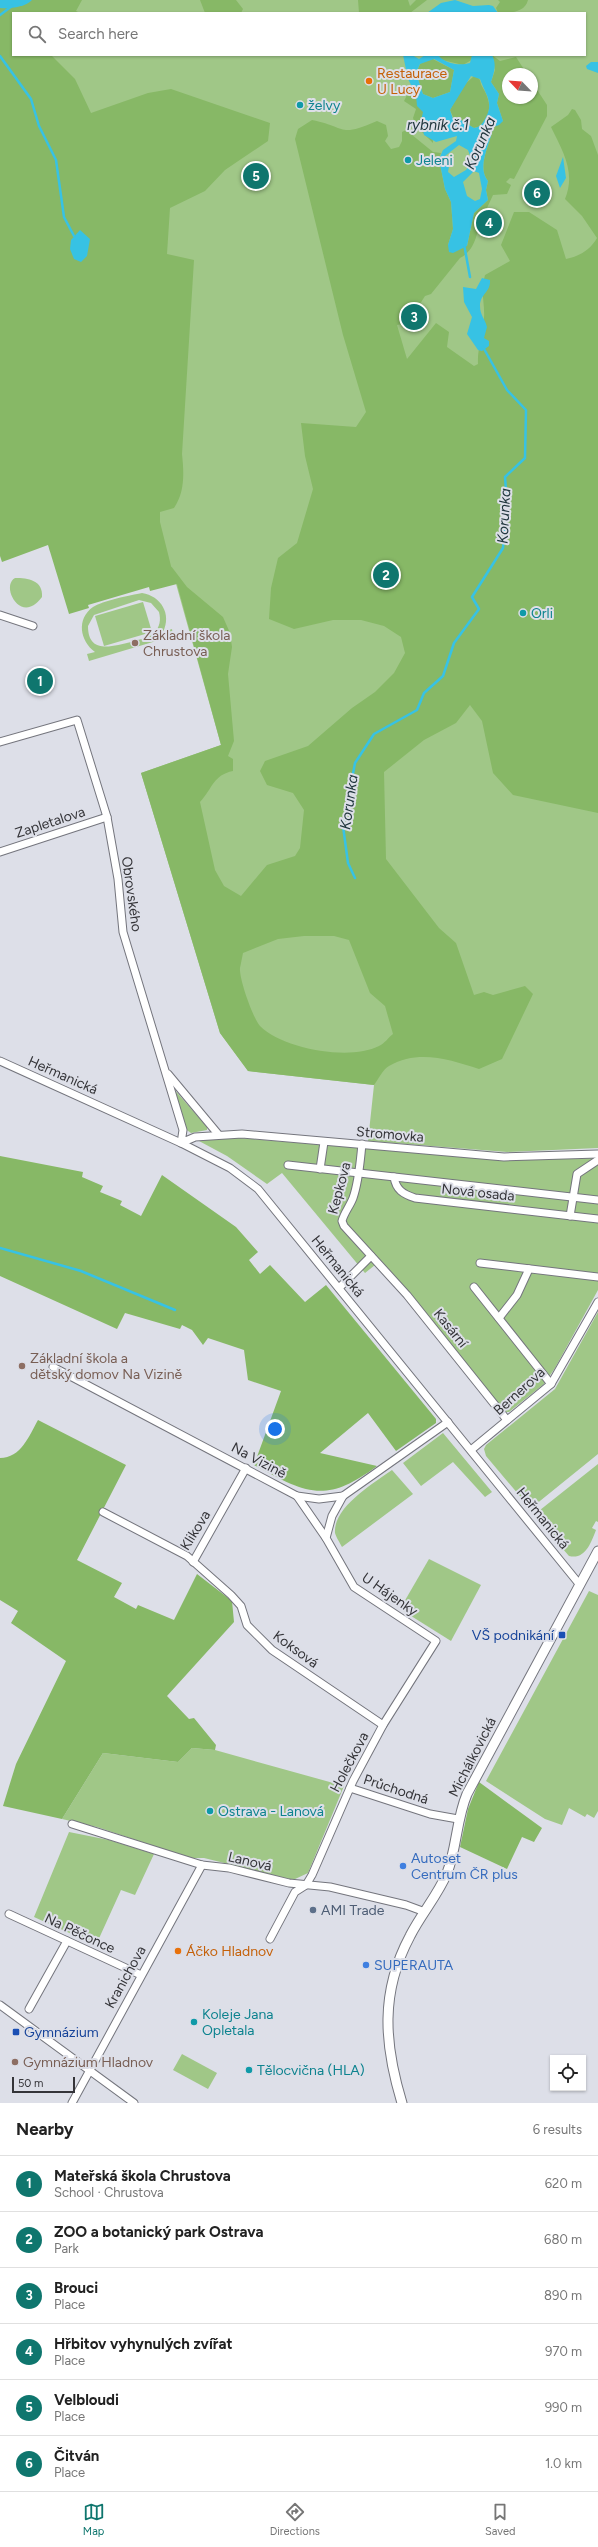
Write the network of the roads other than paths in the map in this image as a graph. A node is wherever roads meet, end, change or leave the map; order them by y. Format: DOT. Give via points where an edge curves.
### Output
graph roads {
  1 [pos="0,615"];
  2 [pos="33,626"];
  3 [pos="0,742"];
  4 [pos="107,817"];
  5 [pos="0,852"];
  6 [pos="0,1061"];
  7 [pos="165,1071"];
  8 [pos="218,1134"];
  9 [pos="324,1142"];
  10 [pos="181,1143"];
  11 [pos="362,1144"];
  12 [pos="598,1154"];
  13 [pos="598,1160"];
  14 [pos="288,1165"];
  15 [pos="320,1169"];
  16 [pos="359,1173"];
  17 [pos="394,1177"];
  18 [pos="572,1197"];
  19 [pos="598,1200"];
  20 [pos="570,1216"];
  21 [pos="598,1219"];
  22 [pos="371,1256"];
  23 [pos="480,1263"];
  24 [pos="530,1269"];
  25 [pos="598,1277"];
  26 [pos="474,1287"];
  27 [pos="339,1288"];
  28 [pos="598,1302"];
  29 [pos="499,1318"];
  30 [pos="53,1367"];
  31 [pos="551,1384"];
  32 [pos="507,1420"];
  33 [pos="448,1422"];
  34 [pos="471,1450"];
  35 [pos="246,1468"];
  36 [pos="297,1496"];
  37 [pos="342,1496"];
  38 [pos="103,1512"];
  39 [pos="326,1538"];
  40 [pos="598,1551"];
  41 [pos="193,1562"];
  42 [pos="580,1585"];
  43 [pos="436,1641"];
  44 [pos="383,1725"];
  45 [pos="350,1788"];
  46 [pos="458,1820"];
  47 [pos="72,1824"];
  48 [pos="202,1865"];
  49 [pos="306,1885"];
  50 [pos="425,1912"];
  51 [pos="9,1914"];
  52 [pos="270,1939"];
  53 [pos="67,1941"];
  54 [pos="141,1976"];
  55 [pos="0,2005"];
  56 [pos="29,2009"];
  57 [pos="89,2070"];
  58 [pos="72,2103"];
  59 [pos="134,2103"];
  60 [pos="402,2103"];
  1 -- 2 [label="street"];
  3 -- 4 [label="street, Obrovského" via="77,720"];
  4 -- 5 [label="street, Zapletalova"];
  4 -- 7 [label="street, Obrovského" via="118,879 123,932"];
  6 -- 10 [label="street, Heřmanická"];
  7 -- 8 [label="street, Obrovského"];
  7 -- 10 [label="street, Obrovského" via="183,1130"];
  8 -- 9 [label="street, Stromovka" via="272,1136"];
  8 -- 10 [label="street, Stromovka" via="195,1137"];
  9 -- 11 [label="street, Stromovka"];
  9 -- 15 [label="street"];
  10 -- 27 [label="street, Heřmanická" via="230,1168 258,1189"];
  11 -- 12 [label="street, Stromovka" via="504,1157"];
  11 -- 16 [label="street, Kepkova"];
  13 -- 18 [label="street" via="577,1174"];
  14 -- 15 [label="street, Nová osada"];
  15 -- 16 [label="street, Nová osada"];
  16 -- 17 [label="street, Nová osada"];
  16 -- 22 [label="street, Kepkova" via="352,1200 342,1221"];
  17 -- 18 [label="street, Nová osada"];
  17 -- 20 [label="street, Nová osada" via="395,1186 404,1195 415,1198"];
  18 -- 19 [label="street, Nová osada"];
  18 -- 20 [label="street"];
  20 -- 21 [label="street, Nová osada"];
  22 -- 27 [label="street"];
  22 -- 32 [label="street, Kasární" via="407,1295"];
  23 -- 24 [label="street"];
  24 -- 25 [label="street"];
  24 -- 29 [label="street" via="518,1295"];
  26 -- 29 [label="street"];
  27 -- 33 [label="street, Heřmanická"];
  28 -- 31 [label="street, Bernerova"];
  29 -- 31 [label="street"];
  30 -- 35 [label="street, Na Vizině"];
  31 -- 32 [label="street, Bernerova"];
  32 -- 34 [label="street, Bernerova"];
  33 -- 34 [label="street, Heřmanická"];
  33 -- 37 [label="street, Na Vizině"];
  34 -- 42 [label="street, Heřmanická"];
  35 -- 36 [label="street, Na Vizině"];
  35 -- 41 [label="street, Klikova"];
  36 -- 37 [label="street, Na Vizině" via="319,1499"];
  36 -- 39 [label="street, U Hájenky"];
  37 -- 39 [label="street" via="332,1516"];
  38 -- 41 [label="street, Klikova" via="187,1556"];
  39 -- 43 [label="street, U Hájenky" via="354,1587"];
  40 -- 42 [label="street, Michálkovická"];
  41 -- 44 [label="street, Koksová" via="236,1600 248,1625 272,1650"];
  42 -- 46 [label="street, Michálkovická" via="469,1789"];
  43 -- 44 [label="street, Holečkova"];
  44 -- 45 [label="street, Holečkova"];
  45 -- 46 [label="street, Průchodná" via="430,1814"];
  45 -- 49 [label="street, Holečkova"];
  46 -- 50 [label="street, Michálkovická" via="447,1873"];
  47 -- 48 [label="street, Lanová"];
  48 -- 49 [label="street, Lanová"];
  48 -- 54 [label="street, Kranichova"];
  49 -- 50 [label="street, Lanová" via="336,1888"];
  49 -- 52 [label="street, Holečkova" via="295,1892"];
  50 -- 60 [label="street, Michálkovická" via="404,1950 389,2002 388,2052"];
  51 -- 53 [label="street, Na Pěčonce"];
  53 -- 54 [label="street, Na Pěčonce"];
  53 -- 56 [label="street"];
  54 -- 57 [label="street, Kranichova"];
  55 -- 57 [label="street"];
  57 -- 58 [label="street, Kranichova"];
  57 -- 59 [label="street"];
}
